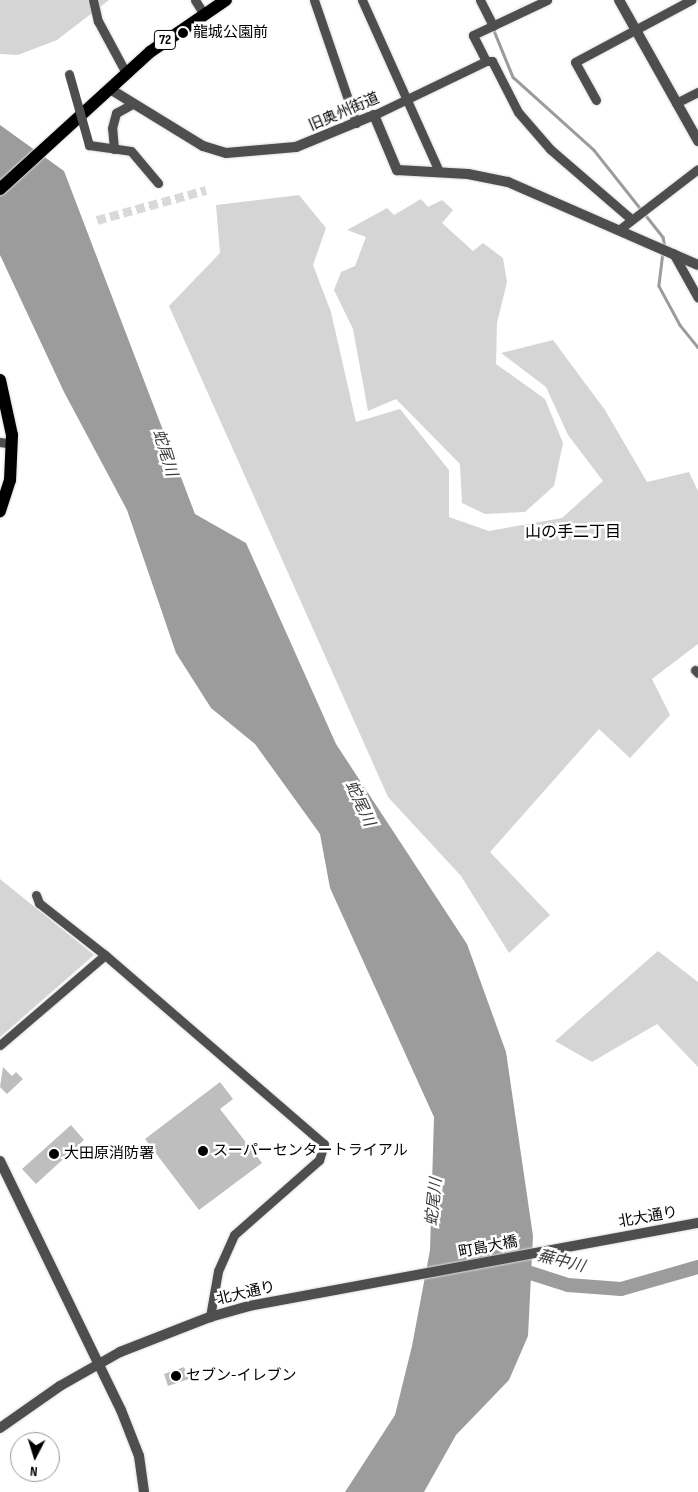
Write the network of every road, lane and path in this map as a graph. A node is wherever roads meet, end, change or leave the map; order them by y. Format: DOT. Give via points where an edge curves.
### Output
graph roads {
  1 [pos="93,0"];
  2 [pos="195,0"];
  3 [pos="226,0"];
  4 [pos="314,0"];
  5 [pos="362,0"];
  6 [pos="480,0"];
  7 [pos="547,0"];
  8 [pos="618,0"];
  9 [pos="691,0"];
  10 [pos="203,13"];
  11 [pos="493,26"];
  12 [pos="634,29"];
  13 [pos="486,61"];
  14 [pos="126,73"];
  15 [pos="69,74"];
  16 [pos="110,89"];
  17 [pos="698,92"];
  18 [pos="596,100"];
  19 [pos="409,101"];
  20 [pos="676,103"];
  21 [pos="132,104"];
  22 [pos="374,115"];
  23 [pos="356,123"];
  24 [pos="698,141"];
  25 [pos="114,149"];
  26 [pos="698,169"];
  27 [pos="439,171"];
  28 [pos="158,183"];
  29 [pos="0,189"];
  30 [pos="630,218"];
  31 [pos="620,229"];
  32 [pos="673,252"];
  33 [pos="698,265"];
  34 [pos="698,298"];
  35 [pos="0,380"];
  36 [pos="6,443"];
  37 [pos="0,511"];
  38 [pos="36,895"];
  39 [pos="105,955"];
  40 [pos="0,1045"];
  41 [pos="0,1161"];
  42 [pos="698,1223"];
  43 [pos="574,1246"];
  44 [pos="407,1278"];
  45 [pos="210,1317"];
  46 [pos="101,1362"];
  47 [pos="0,1428"];
  48 [pos="144,1492"];
  1 -- 14 [label="street" via="98,21"];
  2 -- 10 [label="street"];
  3 -- 10 [label="main road, 72"];
  4 -- 23 [label="street"];
  5 -- 19 [label="street"];
  6 -- 11 [label="street"];
  7 -- 11 [label="street"];
  8 -- 12 [label="street"];
  9 -- 12 [label="street"];
  10 -- 14 [label="main road, 72"];
  11 -- 13 [label="street" via="473,36"];
  12 -- 18 [label="street" via="575,62"];
  12 -- 20 [label="street"];
  13 -- 19 [label="street, 旧奥州街道"];
  13 -- 30 [label="street" via="492,61 518,112 550,149"];
  14 -- 16 [label="main road, 72"];
  15 -- 25 [label="street, bridge" via="89,146"];
  16 -- 21 [label="street, 旧奥州街道"];
  16 -- 29 [label="main road, 72"];
  17 -- 20 [label="street"];
  19 -- 22 [label="street, 旧奥州街道"];
  19 -- 27 [label="street"];
  20 -- 24 [label="street"];
  21 -- 23 [label="street, 旧奥州街道" via="203,146 226,154 296,147"];
  21 -- 25 [label="street" via="116,114 111,135"];
  22 -- 23 [label="street, 旧奥州街道"];
  22 -- 27 [label="street" via="397,170"];
  25 -- 28 [label="street" via="131,151"];
  26 -- 30 [label="street"];
  27 -- 31 [label="street" via="508,182"];
  30 -- 31 [label="street"];
  31 -- 32 [label="street"];
  32 -- 33 [label="street"];
  32 -- 34 [label="street"];
  35 -- 36 [label="main road" via="11,416"];
  36 -- 37 [label="main road" via="10,480"];
  38 -- 39 [label="street" via="39,903"];
  39 -- 40 [label="street"];
  39 -- 45 [label="street" via="324,1144 319,1160 234,1236 218,1271"];
  41 -- 46 [label="street"];
  42 -- 43 [label="street, 北大通り"];
  43 -- 44 [label="street, 町島大橋"];
  44 -- 45 [label="street, 北大通り" via="249,1306"];
  45 -- 46 [label="street, 北大通り" via="147,1339"];
  46 -- 47 [label="street, 北大通り"];
  46 -- 48 [label="street" via="133,1438"];
}
